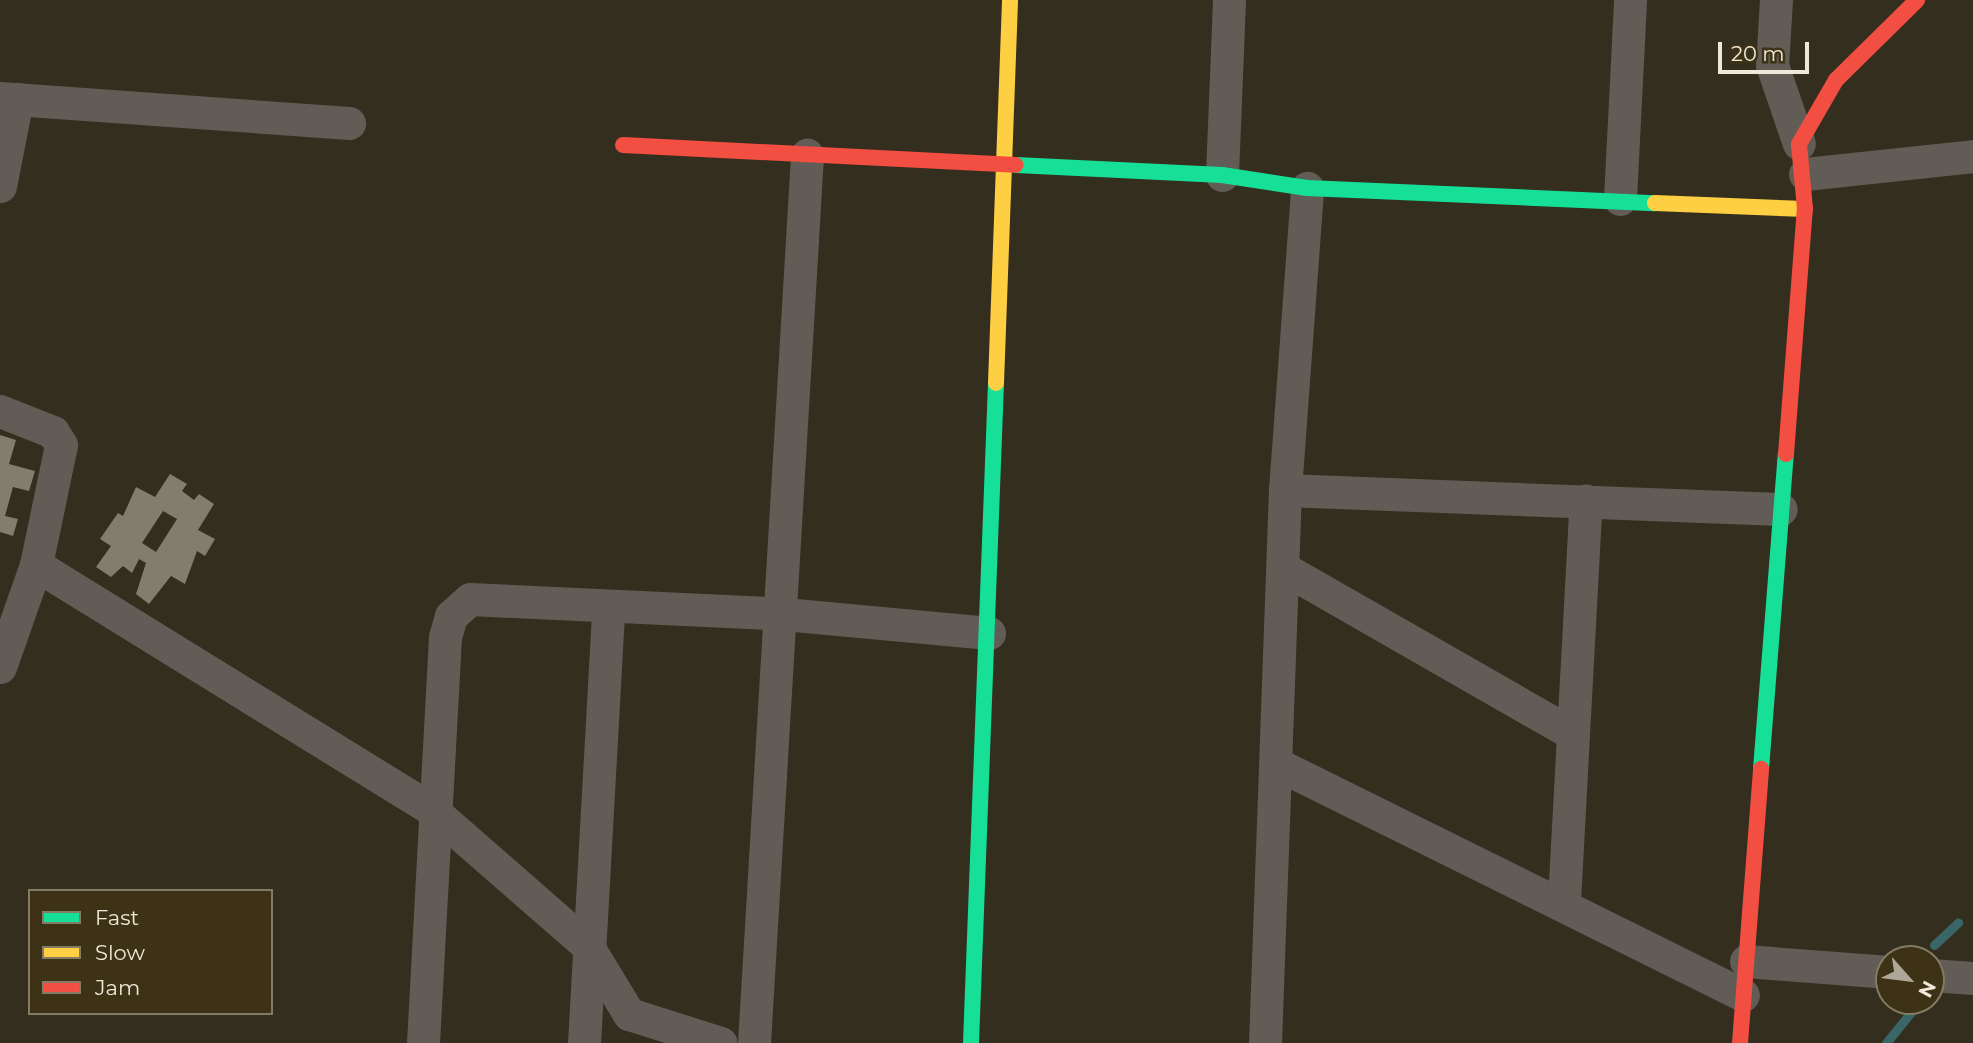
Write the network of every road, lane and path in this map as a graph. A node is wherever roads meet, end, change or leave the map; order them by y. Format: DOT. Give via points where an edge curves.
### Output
graph roads {
  1 [pos="1010,0"];
  2 [pos="1229,0"];
  3 [pos="1630,0"];
  4 [pos="1776,0"];
  5 [pos="1917,0"];
  6 [pos="8,99"];
  7 [pos="349,123"];
  8 [pos="623,145"];
  9 [pos="807,155"];
  10 [pos="1973,156"];
  11 [pos="1802,159"];
  12 [pos="1005,163"];
  13 [pos="1222,175"];
  14 [pos="0,186"];
  15 [pos="1307,188"];
  16 [pos="1620,199"];
  17 [pos="1805,209"];
  18 [pos="0,411"];
  19 [pos="1285,489"];
  20 [pos="1586,501"];
  21 [pos="1781,509"];
  22 [pos="36,565"];
  23 [pos="1283,568"];
  24 [pos="608,607"];
  25 [pos="784,614"];
  26 [pos="989,633"];
  27 [pos="0,667"];
  28 [pos="1573,734"];
  29 [pos="1276,764"];
  30 [pos="431,809"];
  31 [pos="1564,901"];
  32 [pos="587,945"];
  33 [pos="1746,961"];
  34 [pos="1875,971"];
  35 [pos="1945,976"];
  36 [pos="1973,978"];
  37 [pos="1744,995"];
  38 [pos="423,1043"];
  39 [pos="584,1043"];
  40 [pos="721,1043"];
  41 [pos="754,1043"];
  42 [pos="971,1043"];
  43 [pos="1265,1043"];
  44 [pos="1740,1043"];
  1 -- 12 [label="street"];
  2 -- 13 [label="street"];
  3 -- 16 [label="street"];
  4 -- 11 [label="street" via="1772,65"];
  5 -- 11 [label="street" via="1836,80"];
  6 -- 7 [label="street"];
  6 -- 14 [label="street"];
  8 -- 9 [label="street"];
  9 -- 12 [label="street"];
  9 -- 25 [label="street"];
  10 -- 11 [label="street"];
  11 -- 17 [label="street"];
  12 -- 13 [label="street"];
  12 -- 26 [label="street"];
  13 -- 15 [label="street"];
  15 -- 16 [label="street"];
  15 -- 19 [label="street"];
  16 -- 17 [label="street"];
  17 -- 21 [label="street"];
  18 -- 22 [label="street" via="53,432 61,445"];
  19 -- 20 [label="street"];
  19 -- 23 [label="street"];
  20 -- 21 [label="street"];
  20 -- 28 [label="street"];
  21 -- 33 [label="street"];
  22 -- 27 [label="street"];
  22 -- 30 [label="street"];
  23 -- 28 [label="street"];
  23 -- 29 [label="street"];
  24 -- 25 [label="street"];
  24 -- 30 [label="street" via="470,599 451,616"];
  24 -- 32 [label="street"];
  25 -- 26 [label="street"];
  25 -- 41 [label="street"];
  26 -- 42 [label="street"];
  28 -- 31 [label="street"];
  29 -- 31 [label="street"];
  29 -- 43 [label="street"];
  30 -- 32 [label="street"];
  30 -- 38 [label="street"];
  31 -- 37 [label="street"];
  32 -- 39 [label="street"];
  32 -- 40 [label="street" via="629,1014"];
  33 -- 34 [label="street"];
  33 -- 37 [label="street"];
  35 -- 36 [label="street"];
  37 -- 44 [label="street"];
}
